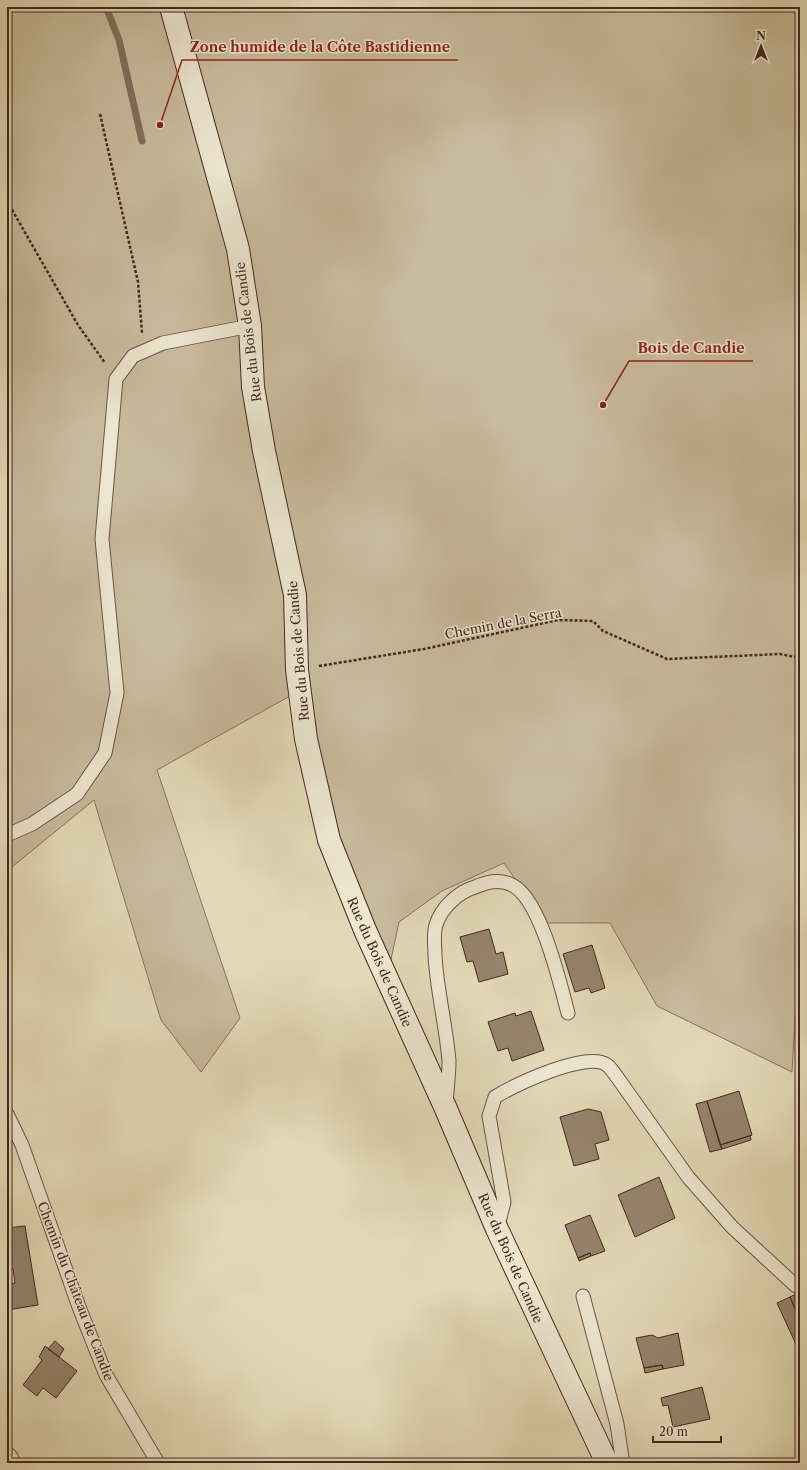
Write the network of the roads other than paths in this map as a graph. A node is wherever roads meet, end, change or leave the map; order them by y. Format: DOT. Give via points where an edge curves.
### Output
graph roads {
  1 [pos="171,7"];
  2 [pos="250,326"];
  3 [pos="7,836"];
  4 [pos="568,1013"];
  5 [pos="446,1108"];
  6 [pos="7,1114"];
  7 [pos="497,1229"];
  8 [pos="796,1286"];
  9 [pos="583,1296"];
  10 [pos="7,1459"];
  11 [pos="9,1463"];
  12 [pos="158,1463"];
  13 [pos="607,1463"];
  14 [pos="621,1463"];
  1 -- 2 [label="street, Rue du Bois de Candie" via="238,248"];
  2 -- 3 [label="lane" via="163,343 132,356 116,379 102,539 117,693 105,752 77,794 32,824"];
  2 -- 5 [label="street, Rue du Bois de Candie" via="254,387 264,451 295,595 297,670 306,739 329,840 364,930"];
  4 -- 5 [label="lane" via="547,942 527,897 511,884 492,881 470,888 452,900 440,914 435,926 437,983 449,1061"];
  5 -- 7 [label="street, Rue du Bois de Candie"];
  6 -- 12 [label="lane, Chemin du Château de Candie" via="22,1145 79,1307 106,1375"];
  7 -- 8 [label="lane" via="504,1202 489,1116 495,1097 569,1065 598,1062 607,1065 617,1077 688,1177 732,1227"];
  7 -- 13 [label="street, Rue du Bois de Candie"];
  9 -- 14 [label="lane" via="617,1424"];
  10 -- 11 [label="street"];
}
